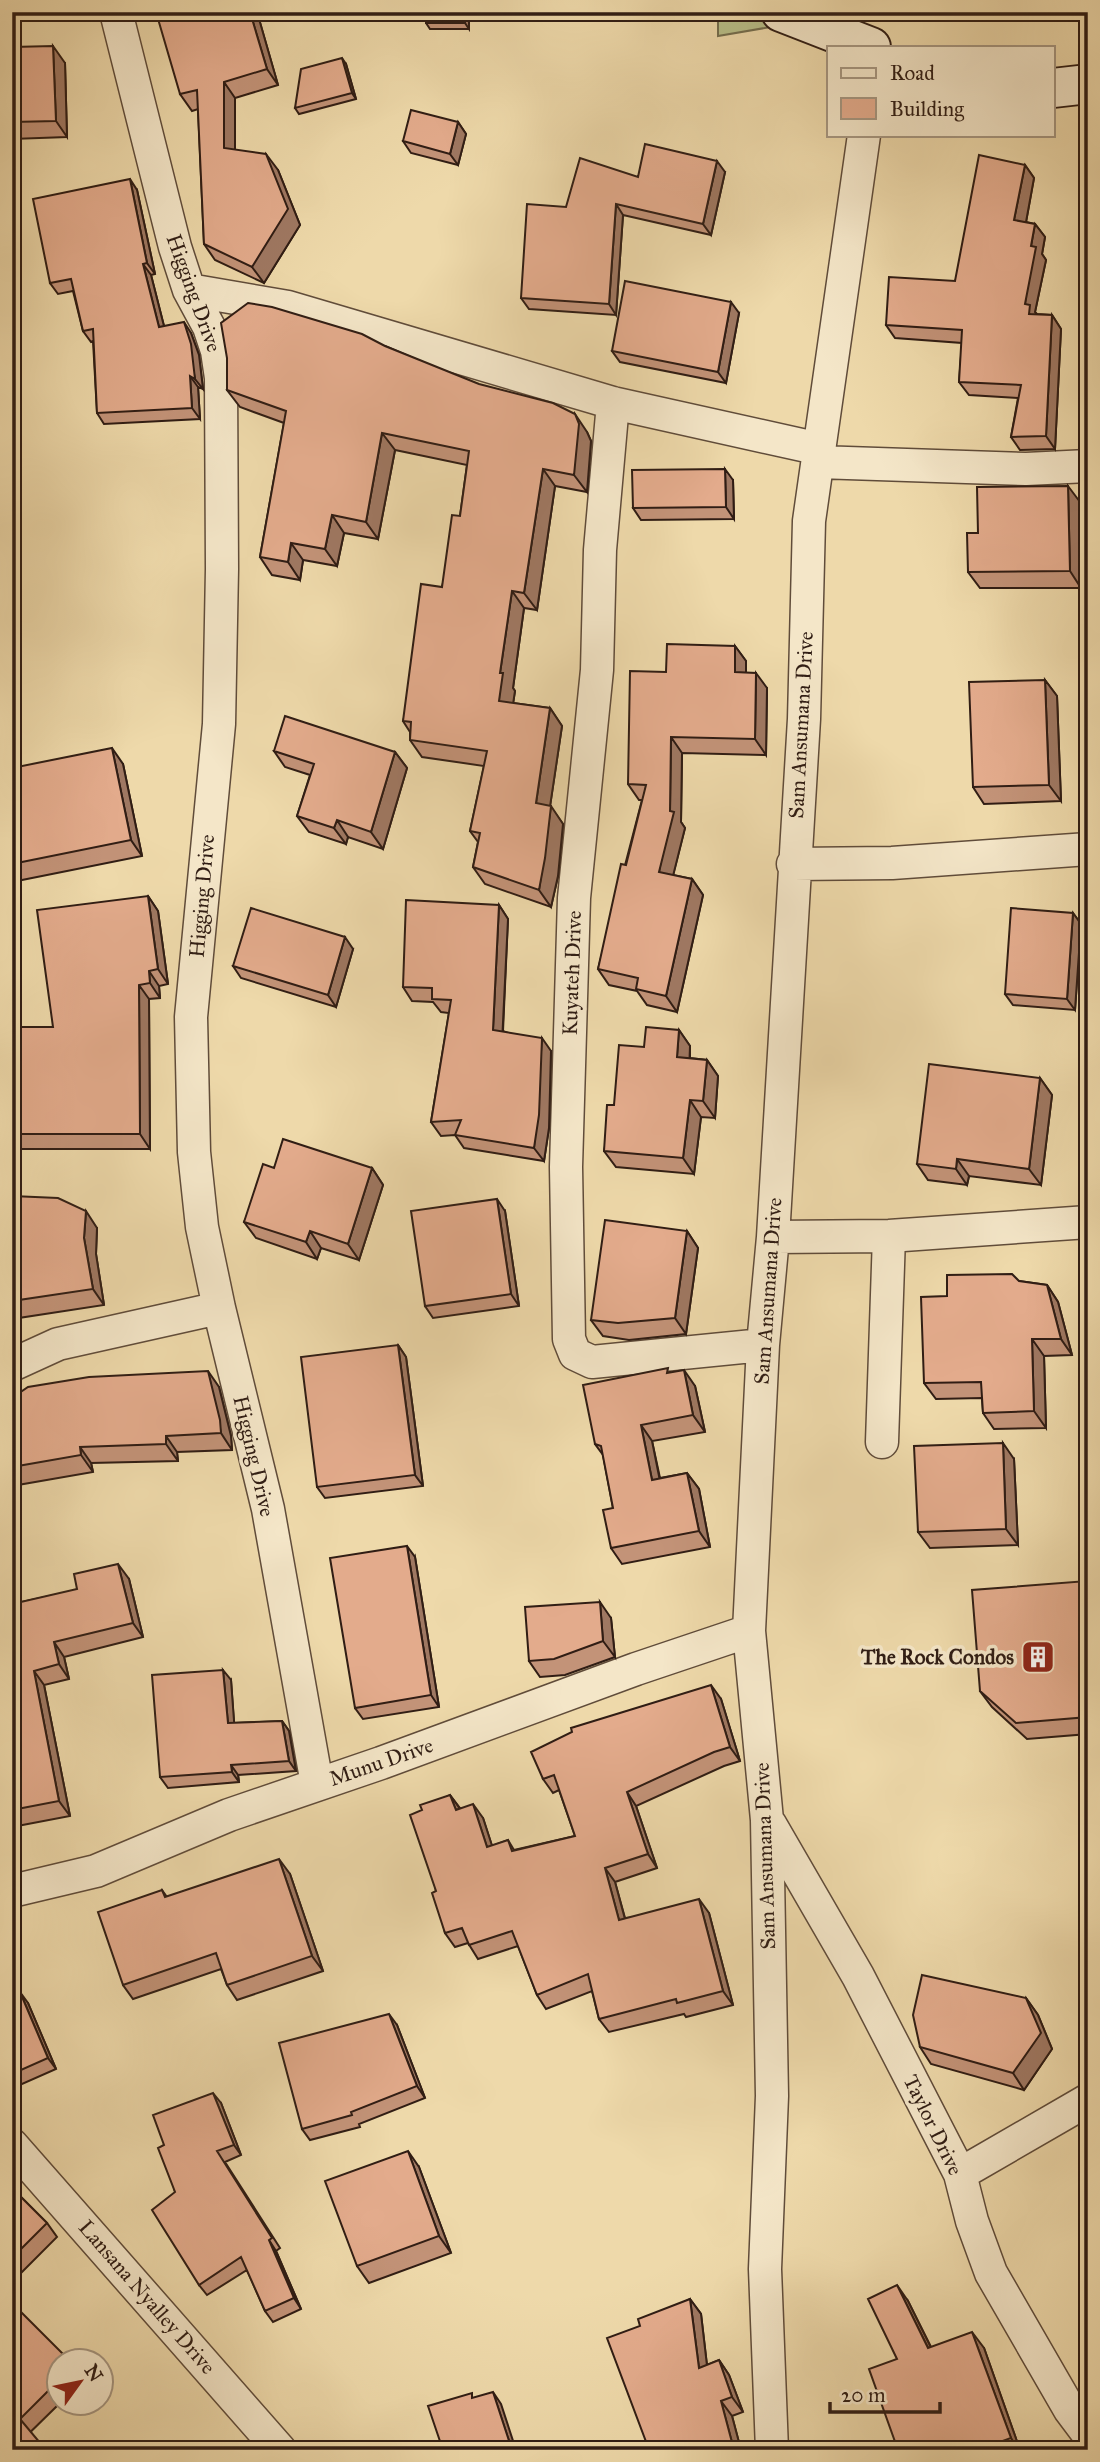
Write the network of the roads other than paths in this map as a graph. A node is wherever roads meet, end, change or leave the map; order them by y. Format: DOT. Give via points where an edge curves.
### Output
graph roads {
  1 [pos="116,12"];
  2 [pos="781,12"];
  3 [pos="868,46"];
  4 [pos="1088,84"];
  5 [pos="1054,88"];
  6 [pos="864,136"];
  7 [pos="189,290"];
  8 [pos="613,402"];
  9 [pos="819,456"];
  10 [pos="1088,466"];
  11 [pos="1088,849"];
  12 [pos="793,864"];
  13 [pos="1088,1222"];
  14 [pos="889,1236"];
  15 [pos="773,1237"];
  16 [pos="219,1308"];
  17 [pos="762,1345"];
  18 [pos="12,1365"];
  19 [pos="883,1442"];
  20 [pos="749,1631"];
  21 [pos="317,1784"];
  22 [pos="767,1820"];
  23 [pos="12,1891"];
  24 [pos="1088,2100"];
  25 [pos="12,2145"];
  26 [pos="960,2174"];
  27 [pos="1088,2434"];
  28 [pos="280,2450"];
  29 [pos="772,2450"];
  1 -- 7 [label="street, Higging Drive"];
  2 -- 3 [label="street"];
  4 -- 5 [label="street"];
  6 -- 9 [label="street, Sam Ansumana Drive"];
  7 -- 8 [label="street" via="288,307"];
  7 -- 16 [label="street, Higging Drive" via="209,327 220,378 219,724 191,1017 194,1152 202,1227"];
  8 -- 9 [label="street"];
  8 -- 17 [label="street, Kuyateh Drive" via="600,550 597,670 574,898 566,1167 569,1339 575,1354 592,1362"];
  9 -- 10 [label="street" via="1026,469"];
  9 -- 12 [label="street, Sam Ansumana Drive" via="809,521 804,719"];
  11 -- 12 [label="street" via="892,863"];
  12 -- 15 [label="street, Sam Ansumana Drive"];
  13 -- 14 [label="street"];
  14 -- 15 [label="street"];
  14 -- 19 [label="street"];
  15 -- 17 [label="street, Sam Ansumana Drive"];
  16 -- 18 [label="street" via="58,1344"];
  16 -- 21 [label="street, Higging Drive" via="268,1509"];
  17 -- 20 [label="street, Sam Ansumana Drive"];
  20 -- 21 [label="street, Munu Drive"];
  20 -- 22 [label="street, Sam Ansumana Drive"];
  21 -- 23 [label="street, Munu Drive" via="96,1871"];
  22 -- 26 [label="street, Taylor Drive" via="858,1976"];
  22 -- 29 [label="street, Sam Ansumana Drive" via="772,2096 765,2269"];
  24 -- 26 [label="street"];
  25 -- 28 [label="street, Lansana Nyalley Drive"];
  26 -- 27 [label="street, Taylor Drive" via="991,2273"];
}
